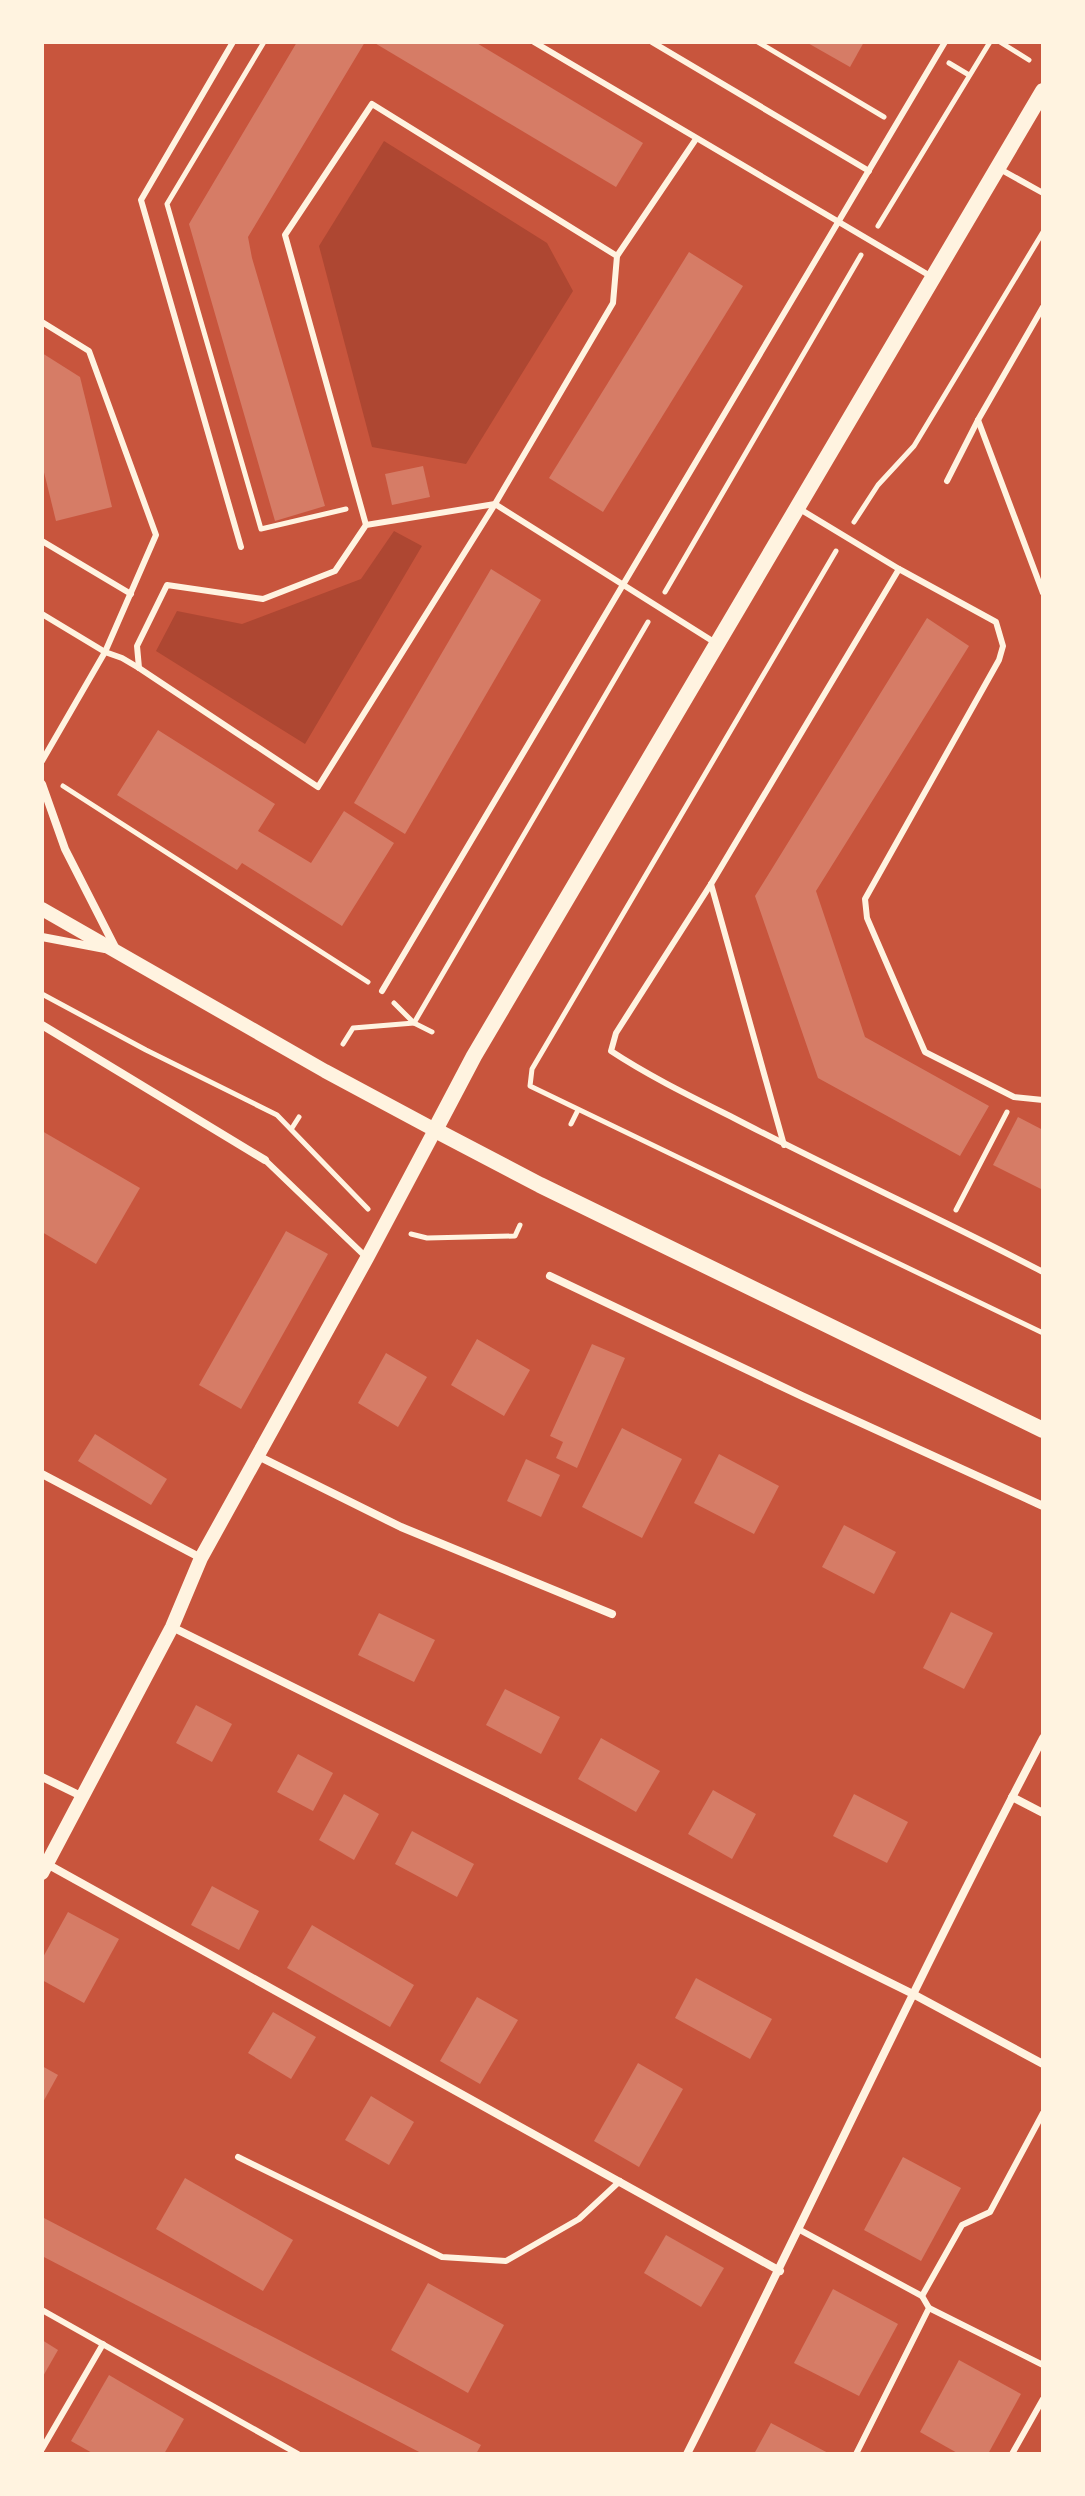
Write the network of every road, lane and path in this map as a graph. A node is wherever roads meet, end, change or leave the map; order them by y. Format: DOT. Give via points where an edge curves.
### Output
graph roads {
  1 [pos="233,42"];
  2 [pos="264,42"];
  3 [pos="534,42"];
  4 [pos="652,42"];
  5 [pos="758,42"];
  6 [pos="945,42"];
  7 [pos="990,42"];
  8 [pos="1000,42"];
  9 [pos="1029,60"];
  10 [pos="1043,91"];
  11 [pos="898,125"];
  12 [pos="696,139"];
  13 [pos="998,168"];
  14 [pos="869,171"];
  15 [pos="1043,193"];
  16 [pos="840,223"];
  17 [pos="1043,232"];
  18 [pos="869,241"];
  19 [pos="617,256"];
  20 [pos="932,277"];
  21 [pos="1043,307"];
  22 [pos="42,322"];
  23 [pos="978,420"];
  24 [pos="947,481"];
  25 [pos="495,504"];
  26 [pos="362,505"];
  27 [pos="796,507"];
  28 [pos="366,525"];
  29 [pos="845,536"];
  30 [pos="42,541"];
  31 [pos="241,547"];
  32 [pos="899,569"];
  33 [pos="623,583"];
  34 [pos="1043,593"];
  35 [pos="131,594"];
  36 [pos="657,606"];
  37 [pos="42,614"];
  38 [pos="717,644"];
  39 [pos="105,652"];
  40 [pos="139,668"];
  41 [pos="42,761"];
  42 [pos="55,781"];
  43 [pos="42,784"];
  44 [pos="711,884"];
  45 [pos="42,909"];
  46 [pos="42,937"];
  47 [pos="117,952"];
  48 [pos="382,991"];
  49 [pos="42,994"];
  50 [pos="414,1023"];
  51 [pos="42,1025"];
  52 [pos="432,1032"];
  53 [pos="343,1044"];
  54 [pos="1014,1097"];
  55 [pos="1043,1100"];
  56 [pos="578,1110"];
  57 [pos="299,1117"];
  58 [pos="571,1124"];
  59 [pos="292,1128"];
  60 [pos="435,1130"];
  61 [pos="784,1145"];
  62 [pos="265,1160"];
  63 [pos="368,1209"];
  64 [pos="949,1223"];
  65 [pos="520,1225"];
  66 [pos="411,1234"];
  67 [pos="367,1258"];
  68 [pos="1043,1272"];
  69 [pos="550,1276"];
  70 [pos="1043,1333"];
  71 [pos="1043,1430"];
  72 [pos="258,1456"];
  73 [pos="42,1474"];
  74 [pos="1043,1506"];
  75 [pos="201,1558"];
  76 [pos="612,1614"];
  77 [pos="172,1627"];
  78 [pos="1043,1738"];
  79 [pos="42,1777"];
  80 [pos="81,1796"];
  81 [pos="1012,1797"];
  82 [pos="1043,1813"];
  83 [pos="44,1869"];
  84 [pos="913,1994"];
  85 [pos="1043,2064"];
  86 [pos="1043,2113"];
  87 [pos="238,2157"];
  88 [pos="620,2181"];
  89 [pos="800,2230"];
  90 [pos="780,2271"];
  91 [pos="922,2296"];
  92 [pos="929,2308"];
  93 [pos="42,2310"];
  94 [pos="103,2344"];
  95 [pos="1043,2365"];
  96 [pos="1043,2399"];
  97 [pos="42,2449"];
  98 [pos="857,2452"];
  99 [pos="298,2454"];
  100 [pos="687,2454"];
  101 [pos="867,2454"];
  102 [pos="1012,2454"];
  1 -- 31 [label="lane" via="141,200"];
  2 -- 26 [label="path" via="167,204 261,529"];
  3 -- 12 [label="lane"];
  4 -- 14 [label="lane"];
  5 -- 11 [label="path"];
  6 -- 11 [label="lane"];
  7 -- 18 [label="path"];
  8 -- 9 [label="path"];
  10 -- 13 [label="main road"];
  11 -- 14 [label="lane"];
  12 -- 16 [label="lane"];
  12 -- 19 [label="lane"];
  13 -- 15 [label="lane"];
  13 -- 20 [label="main road"];
  14 -- 16 [label="lane"];
  16 -- 18 [label="lane"];
  16 -- 33 [label="lane"];
  17 -- 29 [label="path" via="914,446 878,485"];
  18 -- 20 [label="lane"];
  18 -- 36 [label="path"];
  19 -- 25 [label="lane" via="613,303"];
  19 -- 26 [label="lane" via="372,104 285,235"];
  20 -- 27 [label="main road"];
  21 -- 23 [label="lane"];
  22 -- 35 [label="lane" via="89,351 156,535"];
  23 -- 24 [label="lane"];
  23 -- 34 [label="lane"];
  25 -- 28 [label="lane"];
  25 -- 33 [label="lane"];
  25 -- 40 [label="lane" via="318,787"];
  26 -- 28 [label="lane"];
  27 -- 29 [label="lane"];
  27 -- 38 [label="main road"];
  28 -- 40 [label="lane" via="335,571 263,599 167,585 137,646"];
  29 -- 32 [label="lane"];
  29 -- 56 [label="path" via="532,1069 530,1086"];
  30 -- 35 [label="lane"];
  32 -- 44 [label="lane"];
  32 -- 54 [label="lane" via="996,622 1003,646 865,899 867,918 925,1052"];
  33 -- 36 [label="lane"];
  33 -- 48 [label="lane"];
  35 -- 39 [label="lane"];
  36 -- 38 [label="lane"];
  36 -- 50 [label="path"];
  37 -- 39 [label="lane"];
  38 -- 60 [label="main road"];
  39 -- 40 [label="lane"];
  39 -- 41 [label="lane"];
  42 -- 48 [label="path"];
  43 -- 47 [label="street" via="65,849"];
  44 -- 61 [label="lane"];
  44 -- 61 [label="lane" via="616,1033 611,1051"];
  45 -- 47 [label="street"];
  46 -- 47 [label="street"];
  47 -- 60 [label="street"];
  48 -- 50 [label="path"];
  49 -- 59 [label="path" via="277,1115"];
  50 -- 52 [label="path"];
  50 -- 53 [label="path" via="353,1028"];
  51 -- 62 [label="street"];
  54 -- 55 [label="lane"];
  54 -- 64 [label="path"];
  56 -- 58 [label="path"];
  56 -- 70 [label="path"];
  57 -- 59 [label="path"];
  59 -- 63 [label="path"];
  60 -- 67 [label="street"];
  60 -- 71 [label="main road"];
  61 -- 64 [label="lane"];
  62 -- 67 [label="lane"];
  64 -- 68 [label="lane"];
  65 -- 66 [label="path" via="515,1236"];
  67 -- 72 [label="street"];
  69 -- 74 [label="street"];
  72 -- 75 [label="street"];
  72 -- 76 [label="street" via="401,1527"];
  73 -- 75 [label="street"];
  75 -- 77 [label="street"];
  77 -- 80 [label="street"];
  77 -- 84 [label="street"];
  78 -- 81 [label="street"];
  79 -- 80 [label="street"];
  80 -- 83 [label="street"];
  81 -- 82 [label="street"];
  81 -- 84 [label="street"];
  83 -- 88 [label="street"];
  84 -- 85 [label="street"];
  84 -- 89 [label="street"];
  86 -- 91 [label="lane" via="990,2212 962,2225"];
  87 -- 88 [label="lane" via="442,2257 506,2261 579,2219"];
  88 -- 90 [label="street"];
  89 -- 90 [label="street"];
  89 -- 91 [label="lane"];
  90 -- 100 [label="street"];
  91 -- 92 [label="lane"];
  92 -- 95 [label="lane"];
  92 -- 98 [label="lane"];
  93 -- 94 [label="lane"];
  94 -- 97 [label="lane"];
  94 -- 99 [label="lane"];
  96 -- 102 [label="lane"];
  98 -- 101 [label="lane"];
}
